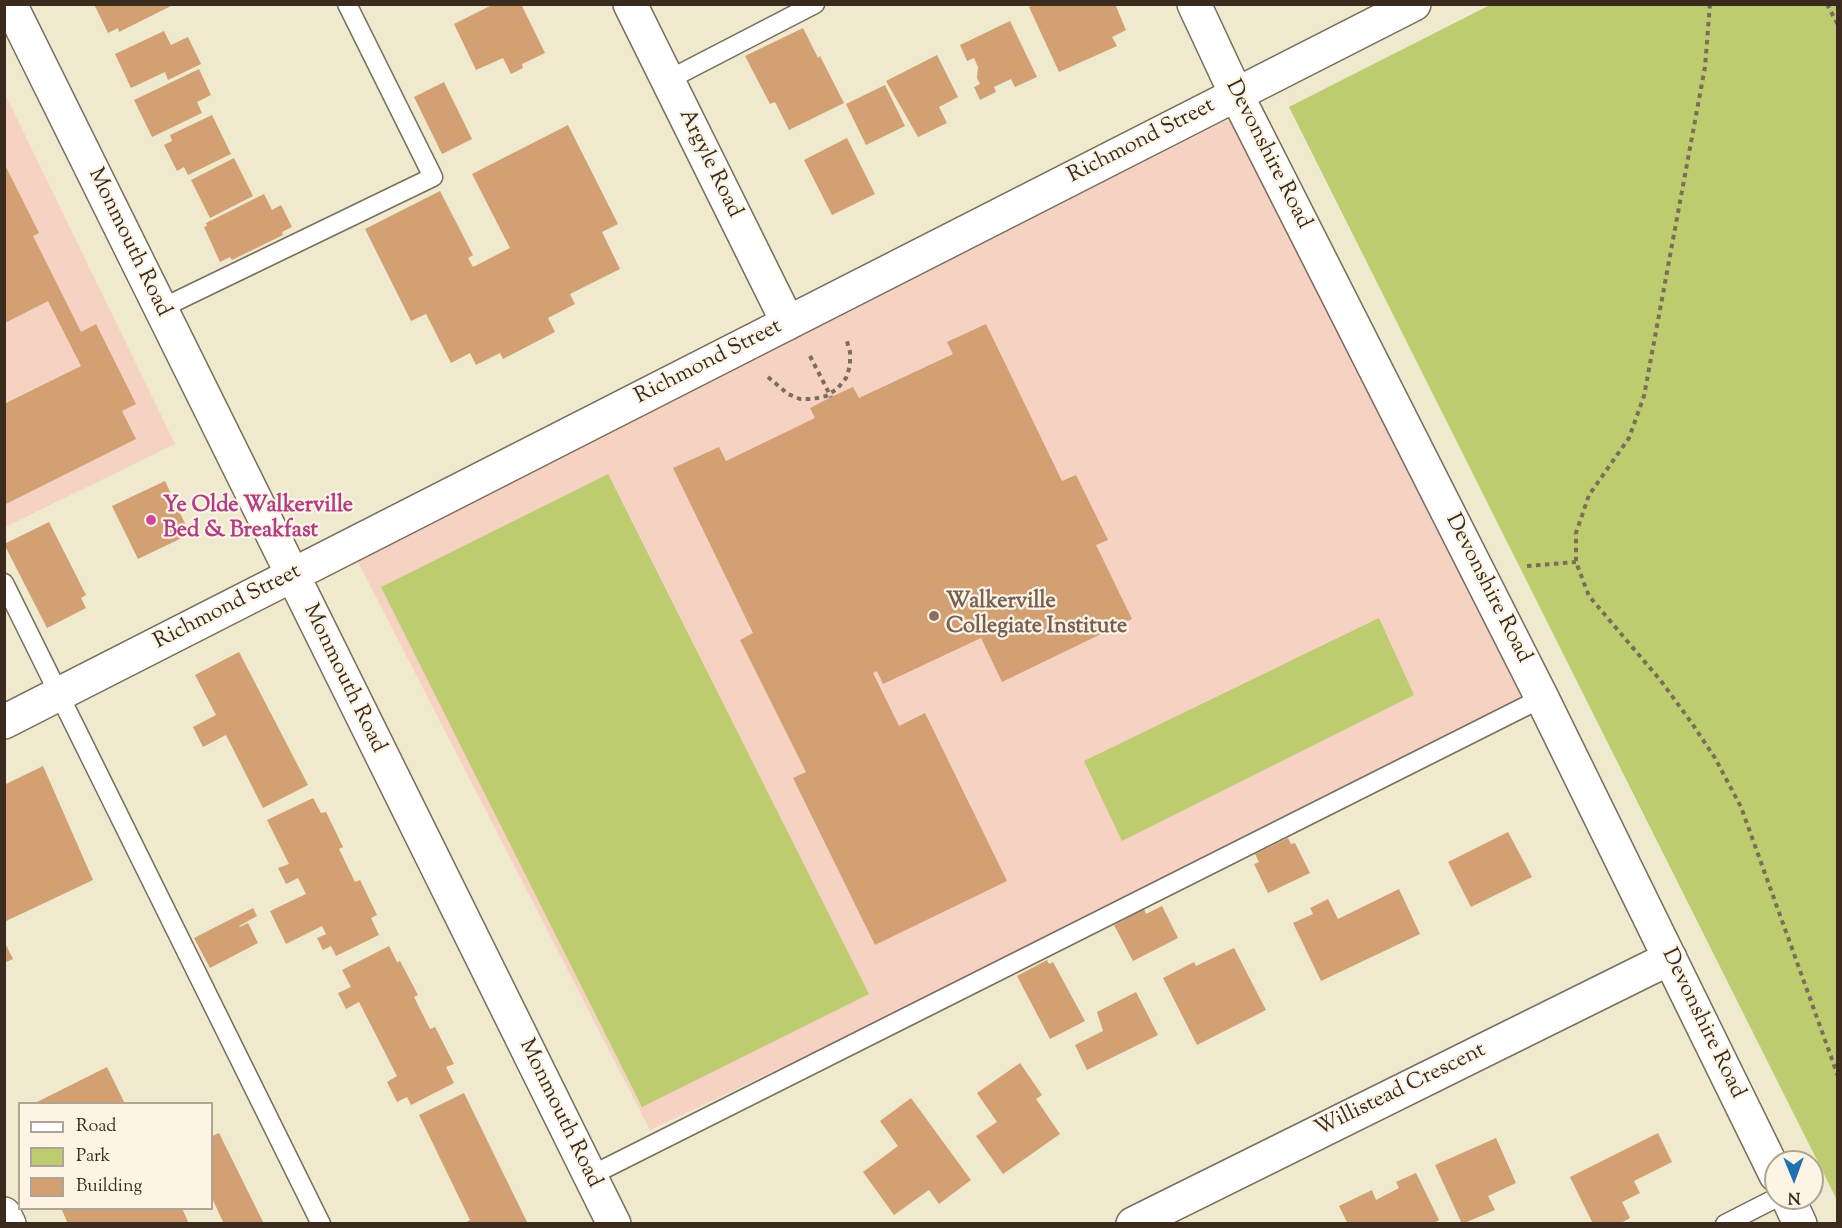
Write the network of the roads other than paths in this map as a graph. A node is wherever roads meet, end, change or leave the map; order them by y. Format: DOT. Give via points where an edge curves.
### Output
graph roads {
  1 [pos="10,4"];
  2 [pos="347,4"];
  3 [pos="630,4"];
  4 [pos="815,4"];
  5 [pos="1194,4"];
  6 [pos="1414,4"];
  7 [pos="668,80"];
  8 [pos="1236,94"];
  9 [pos="160,309"];
  10 [pos="788,323"];
  11 [pos="292,576"];
  12 [pos="4,584"];
  13 [pos="59,694"];
  14 [pos="1542,698"];
  15 [pos="4,722"];
  16 [pos="1670,958"];
  17 [pos="1764,1150"];
  18 [pos="590,1176"];
  19 [pos="1764,1204"];
  20 [pos="1794,1210"];
  21 [pos="4,1214"];
  22 [pos="9,1224"];
  23 [pos="321,1224"];
  24 [pos="614,1224"];
  25 [pos="1133,1224"];
  26 [pos="1725,1224"];
  27 [pos="1800,1224"];
  1 -- 9 [label="street, Monmouth Road"];
  2 -- 9 [label="lane" via="433,177"];
  3 -- 7 [label="street, Argyle Road"];
  4 -- 7 [label="lane"];
  5 -- 8 [label="street, Devonshire Road"];
  6 -- 8 [label="street, Richmond Street"];
  7 -- 10 [label="street, Argyle Road"];
  8 -- 10 [label="street, Richmond Street"];
  8 -- 14 [label="street, Devonshire Road"];
  9 -- 11 [label="street, Monmouth Road"];
  10 -- 11 [label="street, Richmond Street"];
  11 -- 13 [label="street, Richmond Street"];
  11 -- 18 [label="street, Monmouth Road"];
  12 -- 13 [label="lane"];
  13 -- 15 [label="street, Richmond Street"];
  13 -- 23 [label="lane"];
  14 -- 16 [label="street, Devonshire Road"];
  14 -- 18 [label="lane"];
  16 -- 17 [label="street, Devonshire Road"];
  16 -- 25 [label="street, Willistead Crescent"];
  18 -- 24 [label="street, Monmouth Road"];
  19 -- 26 [label="lane"];
  20 -- 27 [label="street"];
  21 -- 22 [label="street"];
}
